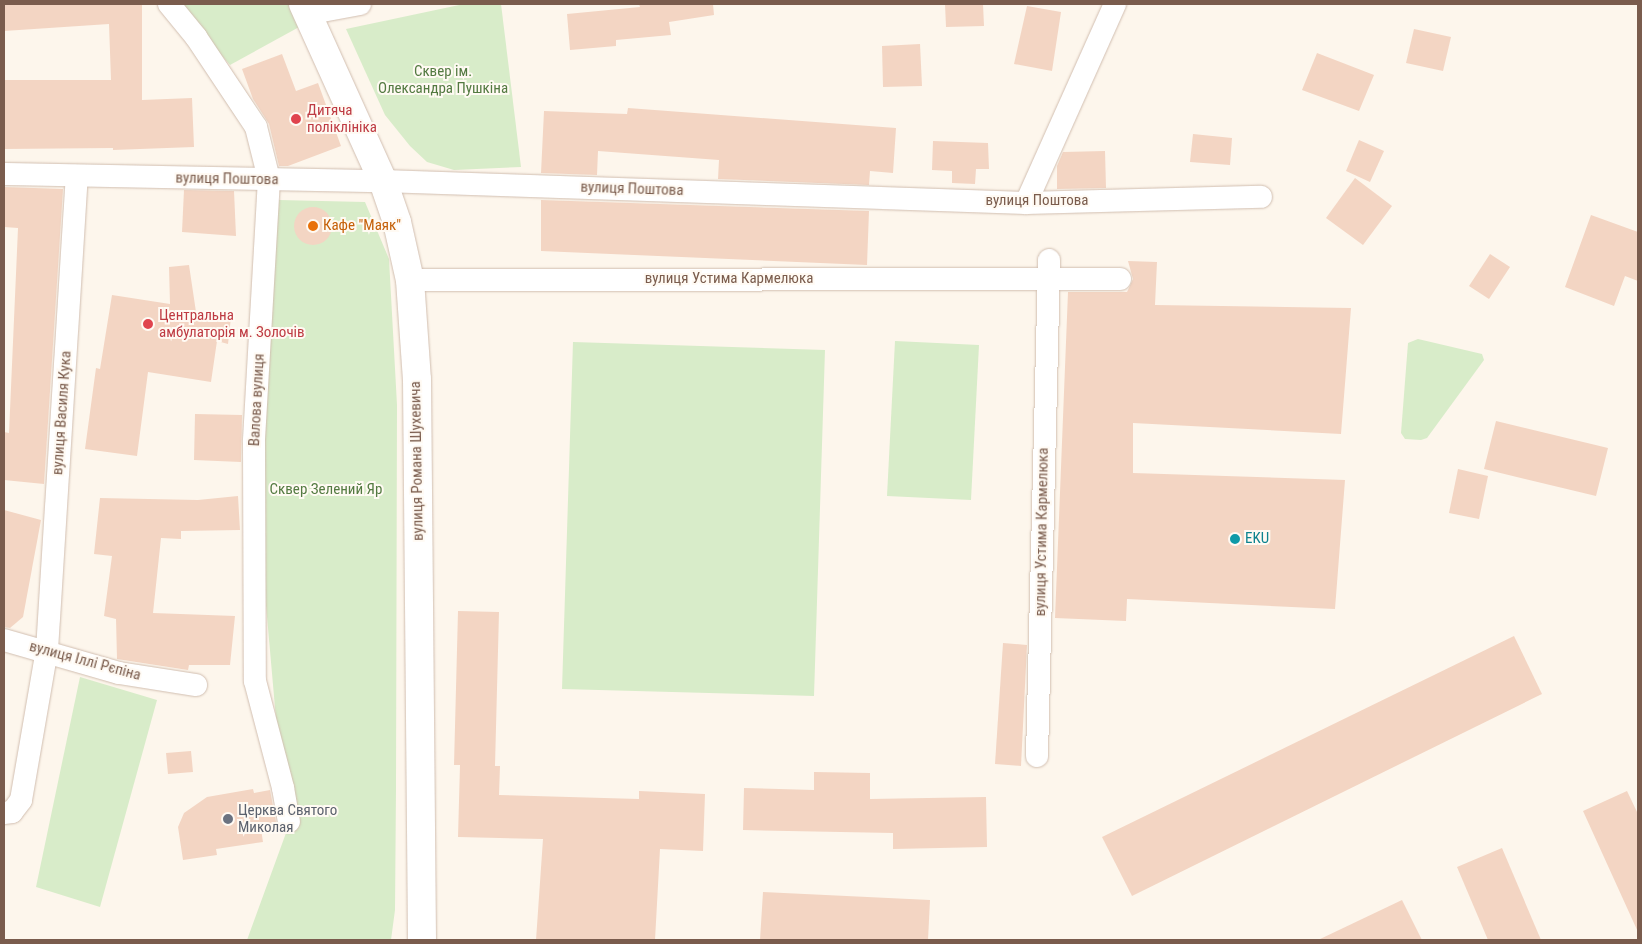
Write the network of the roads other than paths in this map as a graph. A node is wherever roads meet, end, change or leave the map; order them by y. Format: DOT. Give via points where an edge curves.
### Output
graph roads {
  1 [pos="170,4"];
  2 [pos="360,4"];
  3 [pos="1115,4"];
  4 [pos="304,9"];
  5 [pos="4,174"];
  6 [pos="77,176"];
  7 [pos="269,179"];
  8 [pos="384,181"];
  9 [pos="1261,197"];
  10 [pos="1026,203"];
  11 [pos="1048,269"];
  12 [pos="1120,279"];
  13 [pos="410,280"];
  14 [pos="4,640"];
  15 [pos="47,650"];
  16 [pos="196,685"];
  17 [pos="1037,756"];
  18 [pos="4,813"];
  19 [pos="288,821"];
  20 [pos="422,940"];
  1 -- 7 [label="street, Валова вулиця" via="256,127"];
  2 -- 4 [label="street"];
  3 -- 10 [label="street"];
  4 -- 8 [label="street, вулиця Романа Шухевича"];
  5 -- 6 [label="street, вулиця Поштова"];
  6 -- 7 [label="street, вулиця Поштова"];
  6 -- 15 [label="street, вулиця Василя Кука"];
  7 -- 8 [label="street, вулиця Поштова"];
  7 -- 19 [label="street, Валова вулиця" via="254,442 255,681 284,788"];
  8 -- 10 [label="street, вулиця Поштова"];
  8 -- 13 [label="street, вулиця Романа Шухевича"];
  9 -- 10 [label="street, вулиця Поштова"];
  11 -- 12 [label="street, вулиця Устима Кармелюка"];
  11 -- 13 [label="street, вулиця Устима Кармелюка"];
  11 -- 17 [label="street, вулиця Устима Кармелюка"];
  13 -- 20 [label="street, вулиця Романа Шухевича" via="416,379"];
  14 -- 15 [label="street, вулиця Іллі Рєпіна"];
  15 -- 16 [label="street, вулиця Іллі Рєпіна" via="119,673"];
  15 -- 18 [label="street, вулиця Василя Кука" via="21,800 12,812"];
}
